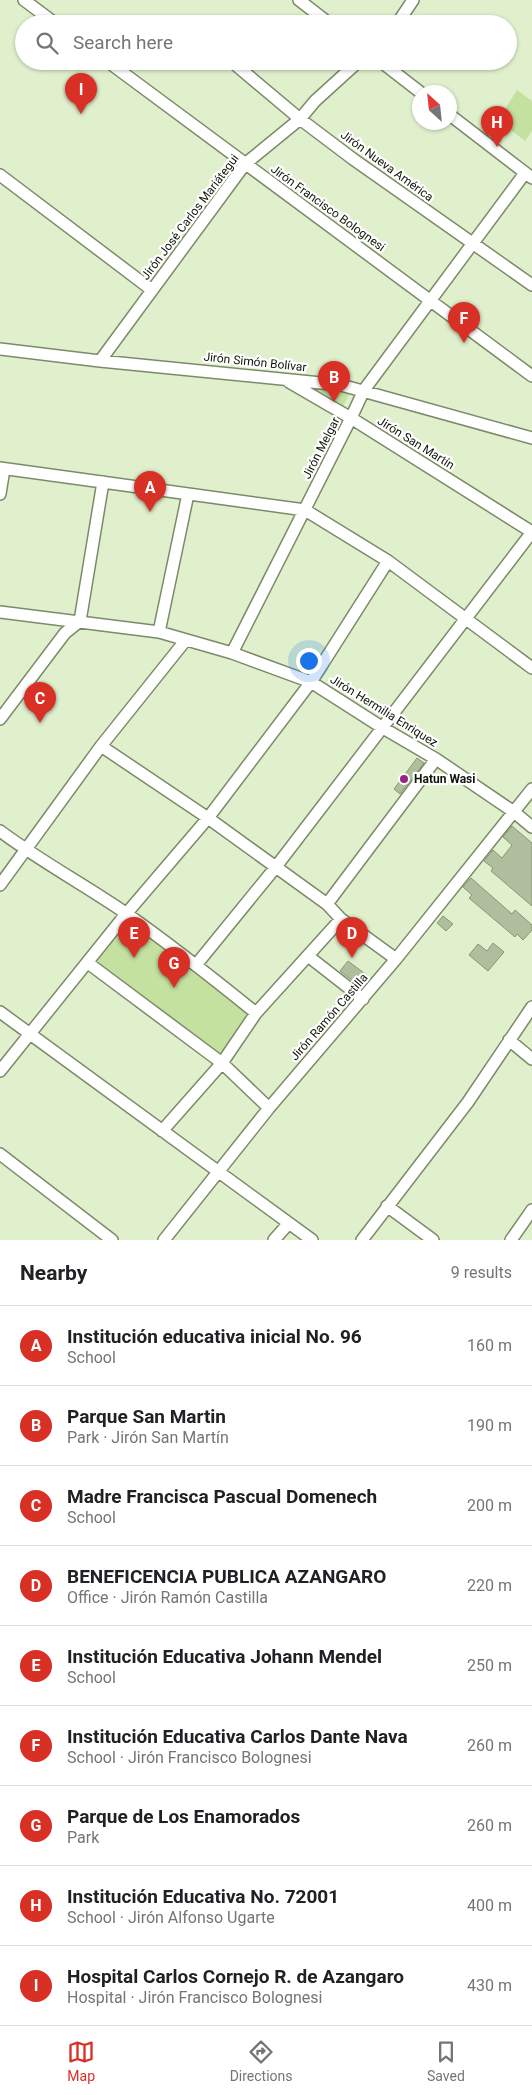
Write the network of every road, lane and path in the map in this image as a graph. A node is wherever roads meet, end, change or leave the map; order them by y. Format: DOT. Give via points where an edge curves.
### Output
graph roads {
  1 [pos="24,0"];
  2 [pos="299,0"];
  3 [pos="413,0"];
  4 [pos="44,15"];
  5 [pos="318,15"];
  6 [pos="402,15"];
  7 [pos="119,70"];
  8 [pos="242,70"];
  9 [pos="349,70"];
  10 [pos="392,70"];
  11 [pos="412,86"];
  12 [pos="300,119"];
  13 [pos="457,120"];
  14 [pos="245,164"];
  15 [pos="0,175"];
  16 [pos="529,176"];
  17 [pos="472,244"];
  18 [pos="532,286"];
  19 [pos="152,290"];
  20 [pos="430,300"];
  21 [pos="0,349"];
  22 [pos="100,361"];
  23 [pos="532,376"];
  24 [pos="284,379"];
  25 [pos="364,390"];
  26 [pos="351,418"];
  27 [pos="532,438"];
  28 [pos="2,469"];
  29 [pos="103,482"];
  30 [pos="0,494"];
  31 [pos="188,494"];
  32 [pos="305,510"];
  33 [pos="532,532"];
  34 [pos="388,561"];
  35 [pos="0,612"];
  36 [pos="467,619"];
  37 [pos="80,622"];
  38 [pos="159,632"];
  39 [pos="185,641"];
  40 [pos="232,653"];
  41 [pos="532,668"];
  42 [pos="311,682"];
  43 [pos="0,719"];
  44 [pos="383,728"];
  45 [pos="101,746"];
  46 [pos="436,759"];
  47 [pos="532,789"];
  48 [pos="514,812"];
  49 [pos="208,818"];
  50 [pos="532,827"];
  51 [pos="0,831"];
  52 [pos="26,850"];
  53 [pos="275,868"];
  54 [pos="0,885"];
  55 [pos="328,904"];
  56 [pos="126,914"];
  57 [pos="341,919"];
  58 [pos="308,956"];
  59 [pos="396,960"];
  60 [pos="88,963"];
  61 [pos="196,965"];
  62 [pos="363,999"];
  63 [pos="532,1007"];
  64 [pos="0,1012"];
  65 [pos="256,1013"];
  66 [pos="29,1033"];
  67 [pos="509,1040"];
  68 [pos="532,1060"];
  69 [pos="222,1063"];
  70 [pos="0,1070"];
  71 [pos="269,1108"];
  72 [pos="162,1131"];
  73 [pos="0,1154"];
  74 [pos="219,1171"];
  75 [pos="387,1206"];
  76 [pos="532,1210"];
  77 [pos="289,1223"];
  78 [pos="112,1240"];
  79 [pos="164,1240"];
  80 [pos="274,1240"];
  81 [pos="312,1240"];
  82 [pos="362,1240"];
  83 [pos="433,1240"];
  84 [pos="510,1240"];
  1 -- 4 [label="street"];
  2 -- 5 [label="street"];
  3 -- 6 [label="street"];
  7 -- 14 [label="street, Jirón Francisco Bolognesi"];
  8 -- 12 [label="street, Jirón Nueva América"];
  9 -- 12 [label="street, Jirón José Carlos Mariátegui"];
  10 -- 11 [label="street"];
  12 -- 14 [label="street, Jirón José Carlos Mariátegui"];
  12 -- 17 [label="street, Jirón Nueva América"];
  13 -- 16 [label="street"];
  14 -- 19 [label="street, Jirón José Carlos Mariátegui"];
  14 -- 20 [label="street, Jirón Francisco Bolognesi"];
  15 -- 19 [label="street"];
  16 -- 17 [label="street, Jirón Melgar"];
  17 -- 18 [label="street, Jirón Nueva América"];
  17 -- 20 [label="street, Jirón Melgar"];
  19 -- 22 [label="street, Jirón José Carlos Mariátegui"];
  20 -- 23 [label="street, Jirón Francisco Bolognesi"];
  20 -- 25 [label="street, Jirón Melgar"];
  21 -- 22 [label="street, Jirón Simón Bolívar"];
  22 -- 24 [label="street, Jirón Simón Bolívar"];
  24 -- 25 [label="street, Jirón Simón Bolívar"];
  24 -- 26 [label="street, Jirón San Martín"];
  25 -- 26 [label="street, Jirón Melgar"];
  25 -- 27 [label="street, Jirón Simón Bolívar"];
  26 -- 32 [label="street, Jirón Melgar"];
  26 -- 33 [label="street, Jirón San Martín"];
  28 -- 29 [label="street"];
  28 -- 30 [label="street"];
  29 -- 31 [label="street"];
  29 -- 37 [label="street"];
  31 -- 32 [label="street"];
  31 -- 38 [label="street"];
  32 -- 34 [label="street"];
  32 -- 40 [label="street, Jirón Melgar"];
  33 -- 36 [label="street"];
  34 -- 36 [label="street"];
  34 -- 42 [label="street"];
  35 -- 37 [label="street, Jirón Hermilia Enriquez"];
  36 -- 41 [label="street"];
  36 -- 44 [label="street"];
  37 -- 38 [label="street, Jirón Hermilia Enriquez"];
  37 -- 43 [label="street" via="66,633"];
  38 -- 39 [label="street, Jirón Hermilia Enriquez"];
  39 -- 40 [label="street, Jirón Hermilia Enriquez"];
  39 -- 45 [label="street"];
  40 -- 42 [label="street, Jirón Hermilia Enriquez"];
  42 -- 44 [label="street, Jirón Hermilia Enriquez"];
  42 -- 49 [label="street"];
  44 -- 46 [label="street, Jirón Hermilia Enriquez"];
  44 -- 53 [label="street"];
  45 -- 49 [label="street"];
  45 -- 52 [label="street"];
  46 -- 48 [label="street, Jirón Hermilia Enriquez"];
  46 -- 55 [label="street"];
  47 -- 48 [label="street, Jirón Ramón Castilla"];
  48 -- 50 [label="street, Jirón Hermilia Enriquez"];
  48 -- 59 [label="street, Jirón Ramón Castilla"];
  49 -- 53 [label="street"];
  49 -- 56 [label="street"];
  51 -- 52 [label="street"];
  52 -- 54 [label="street"];
  52 -- 56 [label="street"];
  53 -- 55 [label="street"];
  53 -- 61 [label="street"];
  55 -- 57 [label="street"];
  56 -- 60 [label="street"];
  56 -- 61 [label="street"];
  57 -- 58 [label="street"];
  57 -- 59 [label="street"];
  58 -- 62 [label="street"];
  58 -- 65 [label="street"];
  59 -- 62 [label="street, Jirón Ramón Castilla"];
  60 -- 66 [label="street"];
  60 -- 69 [label="street"];
  61 -- 65 [label="street"];
  62 -- 71 [label="street, Jirón Ramón Castilla"];
  63 -- 67 [label="street"];
  64 -- 66 [label="street"];
  65 -- 69 [label="street"];
  66 -- 70 [label="street"];
  66 -- 72 [label="street"];
  67 -- 68 [label="street"];
  67 -- 75 [label="street" via="468,1102"];
  69 -- 71 [label="street"];
  69 -- 72 [label="street"];
  71 -- 74 [label="street, Jirón Ramón Castilla"];
  72 -- 74 [label="street"];
  73 -- 78 [label="street"];
  74 -- 77 [label="street"];
  74 -- 79 [label="street, Jirón Ramón Castilla"];
  75 -- 82 [label="street"];
  75 -- 83 [label="street"];
  76 -- 84 [label="street"];
  77 -- 80 [label="street"];
  77 -- 81 [label="street"];
}
